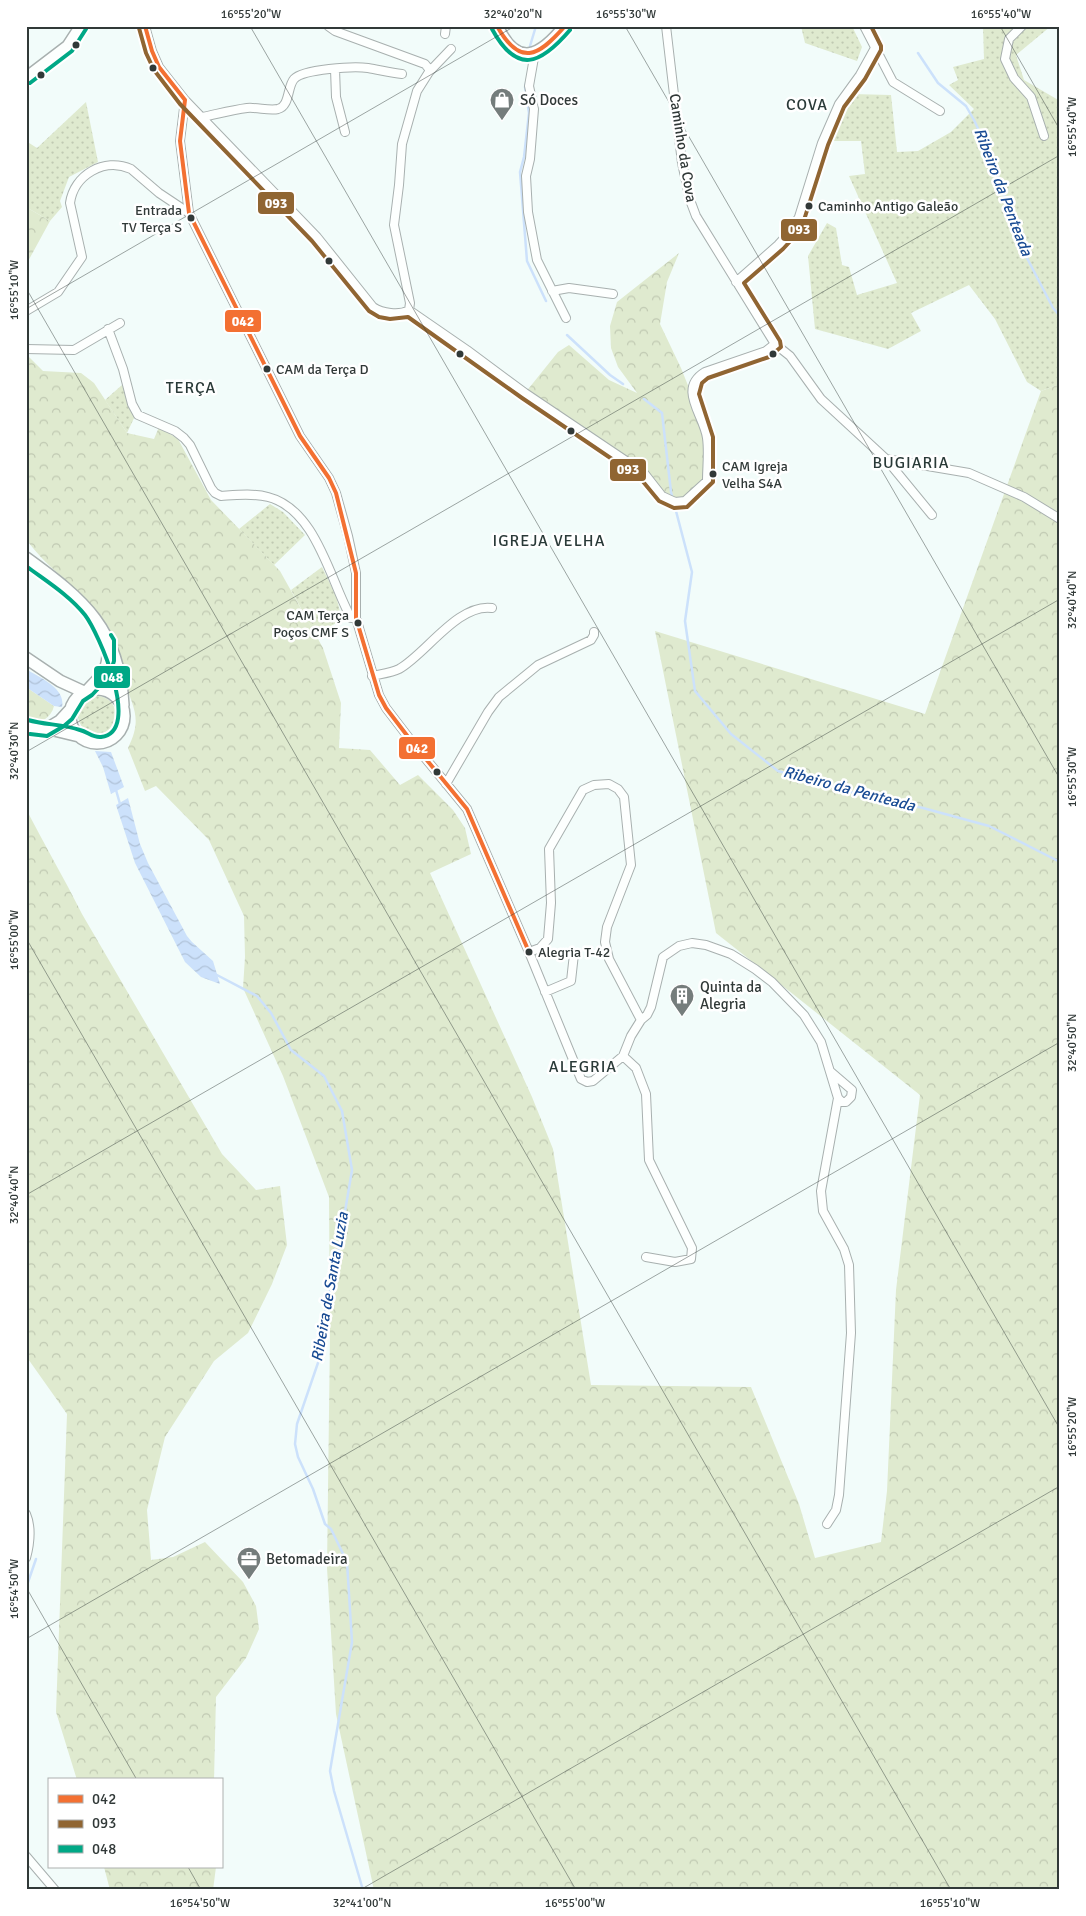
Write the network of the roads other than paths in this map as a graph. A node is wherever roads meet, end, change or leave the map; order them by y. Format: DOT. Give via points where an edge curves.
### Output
graph roads {
  1 [pos="81,26"];
  2 [pos="145,26"];
  3 [pos="497,26"];
  4 [pos="565,26"];
  5 [pos="666,26"];
  6 [pos="864,26"];
  7 [pos="1022,26"];
  8 [pos="331,28"];
  9 [pos="875,48"];
  10 [pos="451,49"];
  11 [pos="536,52"];
  12 [pos="335,69"];
  13 [pos="429,72"];
  14 [pos="402,74"];
  15 [pos="26,78"];
  16 [pos="185,100"];
  17 [pos="940,111"];
  18 [pos="202,117"];
  19 [pos="345,132"];
  20 [pos="1044,136"];
  21 [pos="189,213"];
  22 [pos="736,282"];
  23 [pos="552,291"];
  24 [pos="614,294"];
  25 [pos="409,310"];
  26 [pos="26,311"];
  27 [pos="566,318"];
  28 [pos="120,323"];
  29 [pos="108,329"];
  30 [pos="775,344"];
  31 [pos="26,348"];
  32 [pos="886,459"];
  33 [pos="932,515"];
  34 [pos="1060,519"];
  35 [pos="26,558"];
  36 [pos="492,608"];
  37 [pos="356,618"];
  38 [pos="594,632"];
  39 [pos="108,641"];
  40 [pos="26,658"];
  41 [pos="372,676"];
  42 [pos="60,681"];
  43 [pos="86,691"];
  44 [pos="123,705"];
  45 [pos="71,710"];
  46 [pos="26,726"];
  47 [pos="45,730"];
  48 [pos="79,736"];
  49 [pos="446,784"];
  50 [pos="529,952"];
  51 [pos="574,954"];
  52 [pos="545,992"];
  53 [pos="640,1020"];
  54 [pos="623,1056"];
  55 [pos="831,1072"];
  56 [pos="838,1098"];
  57 [pos="646,1257"];
  58 [pos="26,1514"];
  59 [pos="827,1524"];
  60 [pos="26,1558"];
  61 [pos="26,1856"];
  62 [pos="55,1890"];
  1 -- 15 [label="main road" via="68,46"];
  2 -- 16 [label="street" via="159,67"];
  3 -- 11 [label="main road" via="515,52"];
  4 -- 11 [label="main road" via="545,48"];
  5 -- 22 [label="street, Caminho da Cova" via="682,163 692,209"];
  6 -- 9 [label="street"];
  7 -- 20 [label="street" via="1009,40 1005,59 1014,78 1031,97"];
  8 -- 13 [label="street" via="425,64"];
  9 -- 17 [label="street" via="893,82"];
  9 -- 22 [label="street" via="835,112 799,217 778,245"];
  10 -- 13 [label="street"];
  11 -- 23 [label="street" via="529,86 534,109 526,176 527,197 537,260"];
  12 -- 14 [label="street" via="368,68"];
  12 -- 18 [label="street" via="301,74 292,81 286,101 278,109 248,108"];
  12 -- 19 [label="street" via="336,97"];
  13 -- 25 [label="street" via="417,91 402,144 394,225"];
  16 -- 18 [label="street"];
  16 -- 21 [label="street" via="180,141"];
  18 -- 25 [label="street" via="317,237 373,308 379,312 403,313"];
  21 -- 26 [label="street" via="126,166 107,166 89,173 78,182 70,203 82,257 58,292"];
  21 -- 37 [label="street" via="300,436 336,493 356,573"];
  22 -- 30 [label="street, Caminho da Cova"];
  23 -- 24 [label="street" via="569,288"];
  23 -- 27 [label="street"];
  25 -- 30 [label="street" via="644,473 662,496 675,502 686,501 707,481 707,439 692,398 696,378 766,352"];
  28 -- 29 [label="street"];
  29 -- 31 [label="street" via="74,350"];
  29 -- 37 [label="street" via="138,415 184,438 215,494 266,496 279,500 298,515 310,530 351,618"];
  30 -- 32 [label="street, Caminho da Cova" via="790,356 821,399"];
  32 -- 33 [label="street, Caminho da Cova"];
  32 -- 34 [label="street" via="969,473 1024,497"];
  35 -- 39 [label="main road" via="70,591 89,610"];
  36 -- 41 [label="street" via="473,612 452,622 401,668"];
  37 -- 41 [label="street"];
  38 -- 49 [label="street" via="591,640 538,666 499,697"];
  39 -- 43 [label="main road" via="107,667"];
  39 -- 44 [label="main road" via="122,687"];
  40 -- 42 [label="main road"];
  41 -- 49 [label="street" via="386,708"];
  42 -- 43 [label="main road"];
  42 -- 45 [label="main road"];
  43 -- 44 [label="main road" via="108,690"];
  43 -- 45 [label="main road"];
  44 -- 48 [label="main road" via="125,718 117,735 108,741 90,742"];
  45 -- 47 [label="main road"];
  45 -- 48 [label="main road" via="72,727"];
  46 -- 47 [label="main road"];
  47 -- 48 [label="main road"];
  49 -- 50 [label="street" via="467,809"];
  50 -- 52 [label="street"];
  50 -- 53 [label="street" via="548,940 551,903 548,857 552,842 584,790 594,785 609,784 624,797 630,865 607,927 605,942 609,958"];
  51 -- 52 [label="street" via="571,981"];
  52 -- 54 [label="street" via="581,1080 593,1081"];
  53 -- 54 [label="street"];
  53 -- 55 [label="street" via="651,1007 663,957 679,946 692,943 706,945 731,954 755,969 798,1008 821,1042"];
  54 -- 57 [label="street" via="636,1068 646,1094 649,1160 692,1248 691,1258 675,1262"];
  55 -- 56 [label="street"];
  55 -- 56 [label="street" via="850,1087 852,1093 846,1102"];
  56 -- 59 [label="street" via="821,1191 823,1211 849,1265 851,1333 839,1495 836,1510"];
  58 -- 60 [label="street" via="30,1538"];
  61 -- 62 [label="street"];
}
